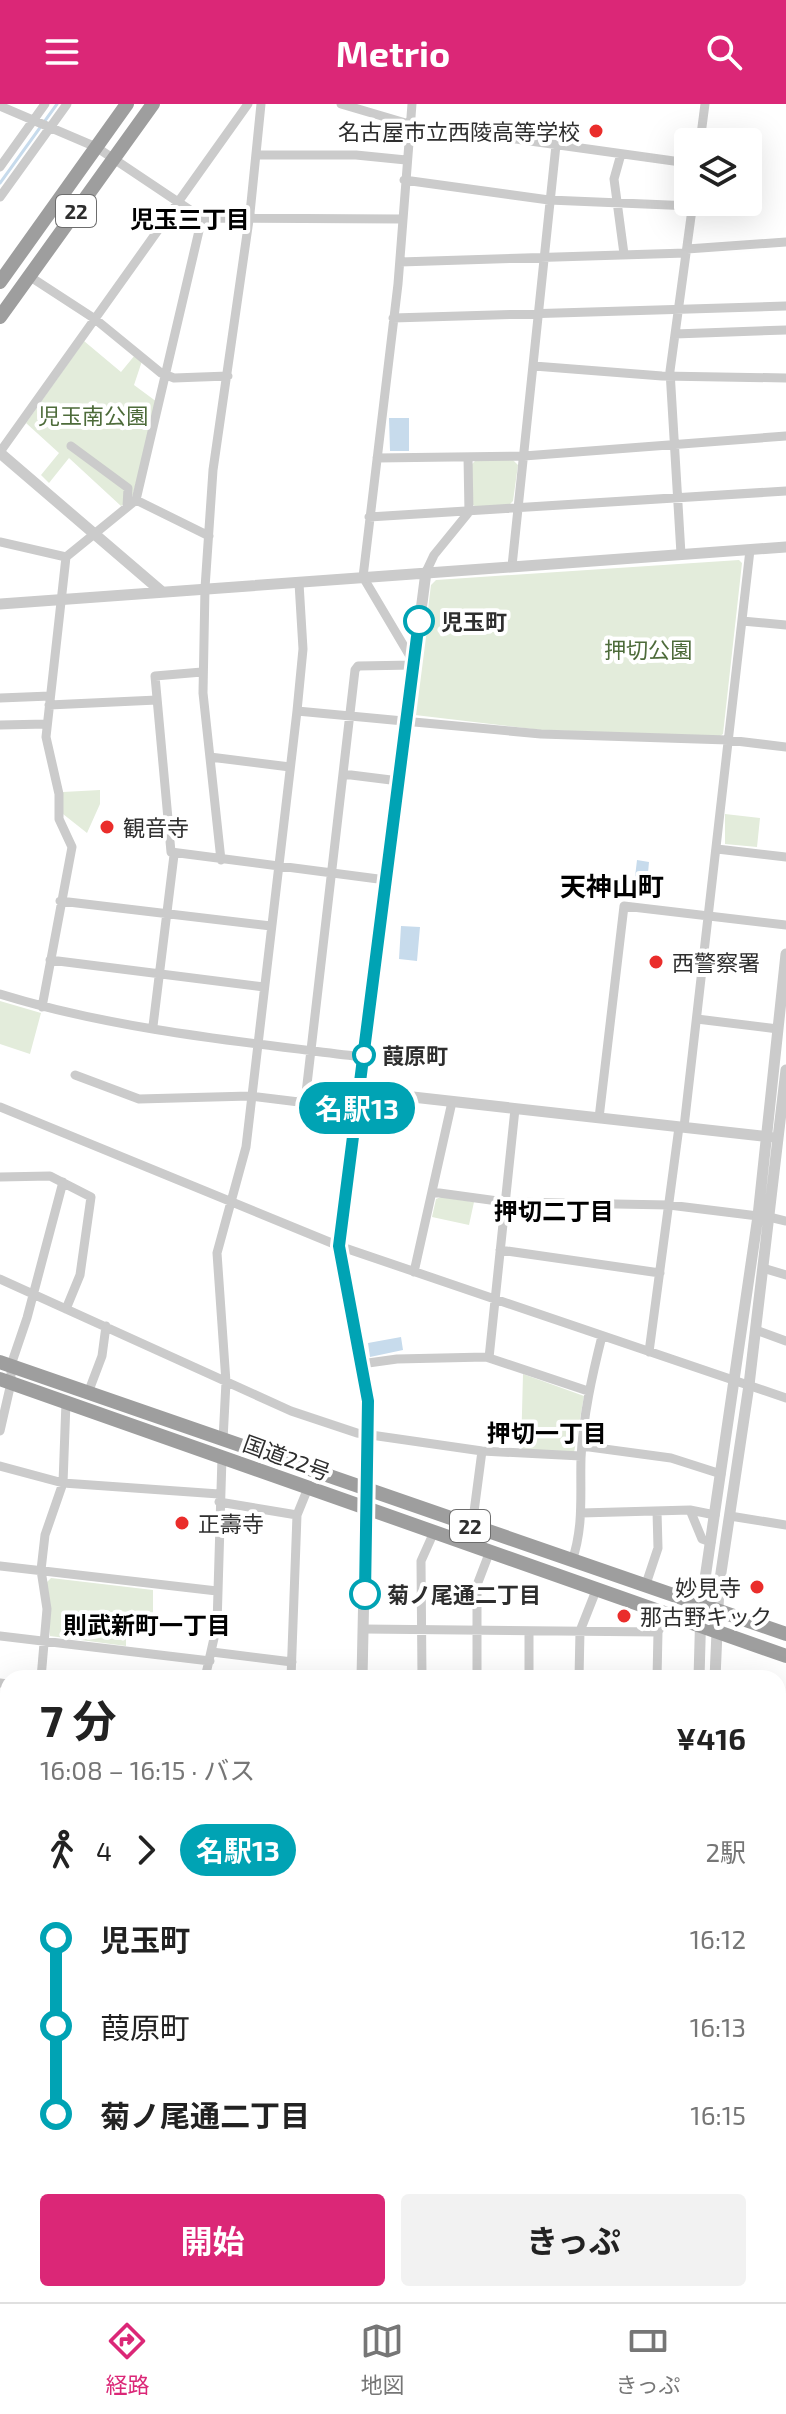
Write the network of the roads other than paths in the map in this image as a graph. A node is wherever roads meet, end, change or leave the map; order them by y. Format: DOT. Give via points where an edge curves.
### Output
graph roads {
  1 [pos="45,104"];
  2 [pos="67,104"];
  3 [pos="127,104"];
  4 [pos="153,104"];
  5 [pos="248,104"];
  6 [pos="261,104"];
  7 [pos="341,104"];
  8 [pos="412,104"];
  9 [pos="705,104"];
  10 [pos="0,106"];
  11 [pos="42,123"];
  12 [pos="409,124"];
  13 [pos="702,128"];
  14 [pos="556,145"];
  15 [pos="96,147"];
  16 [pos="621,154"];
  17 [pos="256,155"];
  18 [pos="114,158"];
  19 [pos="406,160"];
  20 [pos="674,161"];
  21 [pos="0,167"];
  22 [pos="404,180"];
  23 [pos="0,197"];
  24 [pos="549,200"];
  25 [pos="179,201"];
  26 [pos="617,203"];
  27 [pos="674,204"];
  28 [pos="690,216"];
  29 [pos="202,218"];
  30 [pos="247,219"];
  31 [pos="401,219"];
  32 [pos="786,242"];
  33 [pos="686,251"];
  34 [pos="624,254"];
  35 [pos="544,258"];
  36 [pos="400,262"];
  37 [pos="5,265"];
  38 [pos="29,276"];
  39 [pos="0,282"];
  40 [pos="786,306"];
  41 [pos="678,312"];
  42 [pos="539,315"];
  43 [pos="0,317"];
  44 [pos="393,318"];
  45 [pos="95,319"];
  46 [pos="786,330"];
  47 [pos="675,334"];
  48 [pos="534,366"];
  49 [pos="167,375"];
  50 [pos="228,376"];
  51 [pos="671,377"];
  52 [pos="786,378"];
  53 [pos="786,436"];
  54 [pos="674,444"];
  55 [pos="71,446"];
  56 [pos="0,452"];
  57 [pos="524,456"];
  58 [pos="468,457"];
  59 [pos="377,458"];
  60 [pos="786,491"];
  61 [pos="678,498"];
  62 [pos="136,500"];
  63 [pos="127,507"];
  64 [pos="518,509"];
  65 [pos="469,512"];
  66 [pos="369,517"];
  67 [pos="94,533"];
  68 [pos="209,536"];
  69 [pos="0,542"];
  70 [pos="786,547"];
  71 [pos="750,550"];
  72 [pos="681,554"];
  73 [pos="66,557"];
  74 [pos="512,566"];
  75 [pos="426,572"];
  76 [pos="363,577"];
  77 [pos="299,583"];
  78 [pos="205,588"];
  79 [pos="161,591"];
  80 [pos="61,600"];
  81 [pos="0,604"];
  82 [pos="742,621"];
  83 [pos="786,625"];
  84 [pos="397,635"];
  85 [pos="417,637"];
  86 [pos="414,664"];
  87 [pos="202,672"];
  88 [pos="0,698"];
  89 [pos="157,700"];
  90 [pos="50,701"];
  91 [pos="297,711"];
  92 [pos="350,716"];
  93 [pos="407,721"];
  94 [pos="47,724"];
  95 [pos="0,725"];
  96 [pos="728,740"];
  97 [pos="786,747"];
  98 [pos="210,757"];
  99 [pos="290,767"];
  100 [pos="343,774"];
  101 [pos="399,781"];
  102 [pos="717,849"];
  103 [pos="174,855"];
  104 [pos="786,857"];
  105 [pos="221,860"];
  106 [pos="278,867"];
  107 [pos="332,873"];
  108 [pos="386,880"];
  109 [pos="60,901"];
  110 [pos="167,914"];
  111 [pos="710,916"];
  112 [pos="786,925"];
  113 [pos="271,926"];
  114 [pos="786,954"];
  115 [pos="50,960"];
  116 [pos="160,973"];
  117 [pos="264,987"];
  118 [pos="0,994"];
  119 [pos="42,1007"];
  120 [pos="697,1019"];
  121 [pos="153,1026"];
  122 [pos="778,1029"];
  123 [pos="257,1044"];
  124 [pos="310,1050"];
  125 [pos="363,1057"];
  126 [pos="786,1070"];
  127 [pos="75,1075"];
  128 [pos="359,1091"];
  129 [pos="250,1096"];
  130 [pos="452,1102"];
  131 [pos="0,1107"];
  132 [pos="515,1109"];
  133 [pos="599,1118"];
  134 [pos="681,1127"];
  135 [pos="777,1139"];
  136 [pos="0,1177"];
  137 [pos="63,1182"];
  138 [pos="432,1192"];
  139 [pos="230,1201"];
  140 [pos="505,1202"];
  141 [pos="669,1205"];
  142 [pos="764,1216"];
  143 [pos="786,1221"];
  144 [pos="339,1246"];
  145 [pos="500,1250"];
  146 [pos="763,1268"];
  147 [pos="414,1272"];
  148 [pos="660,1273"];
  149 [pos="786,1275"];
  150 [pos="0,1279"];
  151 [pos="31,1293"];
  152 [pos="495,1300"];
  153 [pos="66,1309"];
  154 [pos="106,1326"];
  155 [pos="756,1330"];
  156 [pos="602,1336"];
  157 [pos="786,1341"];
  158 [pos="649,1352"];
  159 [pos="489,1358"];
  160 [pos="5,1363"];
  161 [pos="361,1364"];
  162 [pos="6,1381"];
  163 [pos="736,1381"];
  164 [pos="226,1382"];
  165 [pos="749,1385"];
  166 [pos="588,1391"];
  167 [pos="88,1393"];
  168 [pos="786,1398"];
  169 [pos="66,1402"];
  170 [pos="0,1431"];
  171 [pos="368,1435"];
  172 [pos="223,1440"];
  173 [pos="482,1451"];
  174 [pos="582,1451"];
  175 [pos="222,1457"];
  176 [pos="0,1466"];
  177 [pos="721,1474"];
  178 [pos="63,1483"];
  179 [pos="308,1488"];
  180 [pos="368,1490"];
  181 [pos="219,1498"];
  182 [pos="367,1508"];
  183 [pos="690,1510"];
  184 [pos="657,1511"];
  185 [pos="581,1513"];
  186 [pos="297,1515"];
  187 [pos="715,1515"];
  188 [pos="730,1516"];
  189 [pos="786,1525"];
  190 [pos="472,1527"];
  191 [pos="434,1532"];
  192 [pos="711,1542"];
  193 [pos="490,1551"];
  194 [pos="572,1561"];
  195 [pos="0,1566"];
  196 [pos="41,1570"];
  197 [pos="645,1587"];
  198 [pos="597,1588"];
  199 [pos="217,1591"];
  200 [pos="701,1606"];
  201 [pos="717,1611"];
  202 [pos="668,1613"];
  203 [pos="699,1625"];
  204 [pos="364,1629"];
  205 [pos="422,1630"];
  206 [pos="477,1630"];
  207 [pos="529,1631"];
  208 [pos="580,1631"];
  209 [pos="715,1631"];
  210 [pos="658,1632"];
  211 [pos="786,1634"];
  212 [pos="0,1636"];
  213 [pos="44,1639"];
  214 [pos="211,1656"];
  215 [pos="786,1656"];
  216 [pos="292,1662"];
  217 [pos="42,1670"];
  218 [pos="207,1670"];
  219 [pos="292,1670"];
  220 [pos="362,1670"];
  221 [pos="422,1670"];
  222 [pos="477,1670"];
  223 [pos="529,1670"];
  224 [pos="579,1670"];
  225 [pos="657,1670"];
  226 [pos="699,1670"];
  227 [pos="715,1670"];
  1 -- 11 [label="street"];
  2 -- 11 [label="street"];
  3 -- 15 [label="highway, 22"];
  4 -- 18 [label="highway, 22"];
  5 -- 25 [label="street"];
  6 -- 17 [label="street"];
  7 -- 12 [label="street"];
  8 -- 12 [label="street"];
  9 -- 13 [label="street"];
  10 -- 11 [label="street"];
  11 -- 15 [label="street"];
  11 -- 21 [label="street"];
  11 -- 23 [label="street"];
  12 -- 14 [label="street"];
  12 -- 19 [label="street"];
  14 -- 16 [label="street"];
  14 -- 24 [label="street"];
  15 -- 18 [label="street"];
  15 -- 37 [label="highway, 22"];
  16 -- 20 [label="street"];
  16 -- 26 [label="street" via="614,179"];
  17 -- 19 [label="street"];
  17 -- 30 [label="street"];
  18 -- 25 [label="street"];
  18 -- 38 [label="highway, 22"];
  19 -- 22 [label="street"];
  22 -- 24 [label="street"];
  22 -- 31 [label="street"];
  24 -- 26 [label="street"];
  24 -- 35 [label="street"];
  25 -- 29 [label="street"];
  25 -- 45 [label="street"];
  26 -- 27 [label="street"];
  26 -- 34 [label="street"];
  28 -- 33 [label="street"];
  29 -- 30 [label="street"];
  29 -- 49 [label="street"];
  30 -- 31 [label="street"];
  30 -- 50 [label="street"];
  31 -- 36 [label="street"];
  32 -- 33 [label="street"];
  33 -- 34 [label="street"];
  33 -- 41 [label="street"];
  34 -- 35 [label="street"];
  35 -- 36 [label="street"];
  35 -- 42 [label="street"];
  36 -- 44 [label="street"];
  37 -- 39 [label="highway, 22"];
  38 -- 43 [label="highway, 22"];
  38 -- 45 [label="street"];
  40 -- 41 [label="street"];
  41 -- 42 [label="street"];
  41 -- 47 [label="street"];
  42 -- 44 [label="street"];
  42 -- 48 [label="street"];
  44 -- 59 [label="street"];
  45 -- 49 [label="street"];
  45 -- 56 [label="street"];
  46 -- 47 [label="street"];
  47 -- 51 [label="street"];
  48 -- 51 [label="street"];
  48 -- 57 [label="street"];
  49 -- 50 [label="street"];
  49 -- 62 [label="street"];
  50 -- 68 [label="street"];
  51 -- 52 [label="street"];
  51 -- 54 [label="street"];
  53 -- 54 [label="street"];
  54 -- 57 [label="street"];
  54 -- 61 [label="street"];
  55 -- 63 [label="street" via="128,488"];
  56 -- 67 [label="street"];
  57 -- 58 [label="street"];
  57 -- 64 [label="street"];
  58 -- 59 [label="street"];
  58 -- 65 [label="street"];
  59 -- 66 [label="street"];
  60 -- 61 [label="street"];
  61 -- 64 [label="street"];
  61 -- 72 [label="street"];
  62 -- 63 [label="street"];
  62 -- 68 [label="street"];
  63 -- 67 [label="street"];
  64 -- 65 [label="street"];
  64 -- 74 [label="street"];
  65 -- 66 [label="street"];
  65 -- 75 [label="street"];
  66 -- 76 [label="street"];
  67 -- 73 [label="street"];
  67 -- 79 [label="street"];
  68 -- 78 [label="street"];
  69 -- 73 [label="street"];
  70 -- 71 [label="street"];
  71 -- 72 [label="street"];
  71 -- 82 [label="street"];
  72 -- 74 [label="street"];
  73 -- 80 [label="street"];
  74 -- 75 [label="street"];
  75 -- 76 [label="street"];
  75 -- 85 [label="street"];
  76 -- 77 [label="street"];
  76 -- 84 [label="street"];
  77 -- 78 [label="street"];
  77 -- 91 [label="street" via="303,649"];
  78 -- 79 [label="street"];
  78 -- 87 [label="street"];
  79 -- 80 [label="street"];
  80 -- 81 [label="street"];
  80 -- 90 [label="street"];
  82 -- 83 [label="street"];
  82 -- 96 [label="street"];
  84 -- 85 [label="street"];
  84 -- 86 [label="street"];
  85 -- 86 [label="street"];
  86 -- 92 [label="street" via="358,666"];
  86 -- 93 [label="street"];
  87 -- 89 [label="street" via="155,676"];
  87 -- 98 [label="street"];
  88 -- 90 [label="street"];
  89 -- 90 [label="street"];
  89 -- 103 [label="street" via="169,847"];
  90 -- 94 [label="street"];
  91 -- 92 [label="street"];
  91 -- 99 [label="street"];
  92 -- 93 [label="street"];
  92 -- 100 [label="street"];
  93 -- 96 [label="street" via="541,734"];
  93 -- 101 [label="street"];
  94 -- 95 [label="street"];
  94 -- 109 [label="street" via="59,819 72,847"];
  96 -- 97 [label="street"];
  96 -- 102 [label="street"];
  98 -- 99 [label="street"];
  98 -- 105 [label="street"];
  99 -- 106 [label="street"];
  100 -- 101 [label="street"];
  100 -- 107 [label="street"];
  101 -- 108 [label="street"];
  102 -- 104 [label="street"];
  102 -- 111 [label="street"];
  103 -- 105 [label="street"];
  103 -- 110 [label="street"];
  105 -- 106 [label="street"];
  106 -- 107 [label="street"];
  106 -- 113 [label="street"];
  107 -- 108 [label="street"];
  107 -- 124 [label="street"];
  108 -- 125 [label="street"];
  109 -- 110 [label="street"];
  109 -- 115 [label="street"];
  110 -- 113 [label="street"];
  110 -- 116 [label="street"];
  111 -- 112 [label="street"];
  111 -- 120 [label="street"];
  111 -- 133 [label="street" via="624,906"];
  113 -- 117 [label="street"];
  114 -- 122 [label="street"];
  115 -- 116 [label="street"];
  115 -- 119 [label="street"];
  116 -- 117 [label="street"];
  116 -- 121 [label="street"];
  117 -- 123 [label="street"];
  118 -- 119 [label="street"];
  119 -- 121 [label="street"];
  120 -- 122 [label="street"];
  120 -- 134 [label="street"];
  121 -- 123 [label="street"];
  122 -- 135 [label="street"];
  123 -- 124 [label="street"];
  123 -- 129 [label="street"];
  124 -- 125 [label="street"];
  124 -- 129 [label="street" via="306,1093 299,1102"];
  125 -- 128 [label="street"];
  126 -- 135 [label="street"];
  127 -- 129 [label="street" via="139,1099"];
  128 -- 130 [label="street"];
  128 -- 144 [label="street"];
  129 -- 139 [label="street" via="246,1147"];
  130 -- 132 [label="street"];
  130 -- 138 [label="street"];
  131 -- 139 [label="street"];
  132 -- 133 [label="street"];
  132 -- 140 [label="street"];
  133 -- 134 [label="street"];
  134 -- 135 [label="street"];
  134 -- 141 [label="street"];
  135 -- 142 [label="street"];
  136 -- 137 [label="street" via="50,1176"];
  137 -- 151 [label="street"];
  137 -- 153 [label="street" via="92,1201 80,1275"];
  138 -- 140 [label="street"];
  138 -- 147 [label="street"];
  139 -- 144 [label="street"];
  139 -- 164 [label="street" via="217,1253"];
  140 -- 141 [label="street"];
  140 -- 145 [label="street"];
  141 -- 142 [label="street"];
  141 -- 148 [label="street"];
  142 -- 143 [label="street"];
  142 -- 146 [label="street"];
  142 -- 163 [label="street"];
  144 -- 147 [label="street"];
  144 -- 161 [label="street"];
  145 -- 148 [label="street"];
  145 -- 152 [label="street"];
  146 -- 149 [label="street"];
  146 -- 155 [label="street"];
  147 -- 152 [label="street"];
  148 -- 158 [label="street"];
  150 -- 151 [label="street"];
  151 -- 153 [label="street"];
  151 -- 160 [label="street" via="27,1318"];
  152 -- 156 [label="street"];
  152 -- 159 [label="street"];
  153 -- 154 [label="street"];
  154 -- 164 [label="street"];
  154 -- 167 [label="street"];
  155 -- 157 [label="street"];
  155 -- 165 [label="street"];
  156 -- 158 [label="street"];
  156 -- 166 [label="street"];
  158 -- 163 [label="street"];
  159 -- 161 [label="street"];
  159 -- 166 [label="street"];
  160 -- 162 [label="street"];
  160 -- 167 [label="highway, 国道22号 / 22"];
  161 -- 171 [label="street"];
  162 -- 169 [label="highway, 国道22号 / 22"];
  162 -- 170 [label="street"];
  163 -- 165 [label="street"];
  163 -- 177 [label="street"];
  164 -- 171 [label="street" via="291,1411"];
  164 -- 172 [label="street"];
  165 -- 168 [label="street"];
  165 -- 188 [label="street"];
  166 -- 174 [label="street"];
  167 -- 172 [label="highway, 国道22号 / 22"];
  169 -- 175 [label="highway, 国道22号 / 22"];
  169 -- 178 [label="street"];
  171 -- 173 [label="street"];
  171 -- 180 [label="street"];
  172 -- 180 [label="highway, 国道22号 / 22"];
  173 -- 174 [label="street"];
  173 -- 190 [label="street"];
  174 -- 177 [label="street" via="671,1458"];
  174 -- 185 [label="street"];
  175 -- 179 [label="highway, 国道22号 / 22"];
  175 -- 181 [label="street"];
  176 -- 178 [label="street"];
  177 -- 187 [label="street"];
  178 -- 181 [label="street"];
  178 -- 196 [label="street" via="45,1535"];
  179 -- 182 [label="highway, 国道22号 / 22"];
  179 -- 186 [label="street"];
  180 -- 182 [label="street"];
  180 -- 190 [label="highway, 国道22号 / 22"];
  181 -- 186 [label="street"];
  181 -- 199 [label="street"];
  182 -- 191 [label="highway, 国道22号 / 22"];
  182 -- 204 [label="street"];
  183 -- 184 [label="street"];
  183 -- 187 [label="street"];
  183 -- 192 [label="street" via="702,1539"];
  184 -- 185 [label="street"];
  184 -- 197 [label="street" via="658,1548"];
  185 -- 194 [label="street"];
  186 -- 216 [label="street"];
  187 -- 192 [label="street"];
  188 -- 189 [label="street"];
  188 -- 201 [label="street"];
  190 -- 194 [label="highway, 国道22号 / 22"];
  191 -- 193 [label="highway, 国道22号 / 22"];
  191 -- 205 [label="street" via="421,1561"];
  192 -- 200 [label="street"];
  193 -- 198 [label="highway, 国道22号 / 22"];
  193 -- 206 [label="street" via="477,1585"];
  194 -- 197 [label="highway, 国道22号 / 22"];
  195 -- 196 [label="street"];
  196 -- 199 [label="street"];
  196 -- 213 [label="street" via="47,1609"];
  197 -- 200 [label="highway, 国道22号 / 22"];
  198 -- 202 [label="highway, 国道22号 / 22"];
  198 -- 208 [label="street"];
  199 -- 214 [label="street"];
  200 -- 201 [label="highway, 国道22号 / 22"];
  200 -- 203 [label="street"];
  201 -- 209 [label="street"];
  201 -- 211 [label="highway, 国道22号 / 22"];
  202 -- 203 [label="highway, 国道22号 / 22"];
  202 -- 210 [label="street"];
  203 -- 209 [label="highway, 国道22号 / 22"];
  203 -- 226 [label="street"];
  204 -- 205 [label="street"];
  204 -- 220 [label="street"];
  205 -- 206 [label="street"];
  205 -- 221 [label="street"];
  206 -- 207 [label="street"];
  206 -- 222 [label="street"];
  207 -- 208 [label="street"];
  207 -- 223 [label="street"];
  208 -- 210 [label="street"];
  208 -- 224 [label="street"];
  209 -- 215 [label="highway, 国道22号 / 22"];
  209 -- 227 [label="street"];
  210 -- 225 [label="street"];
  212 -- 213 [label="street"];
  213 -- 214 [label="street"];
  213 -- 217 [label="street"];
  214 -- 216 [label="street"];
  214 -- 218 [label="street"];
  216 -- 219 [label="street"];
}
